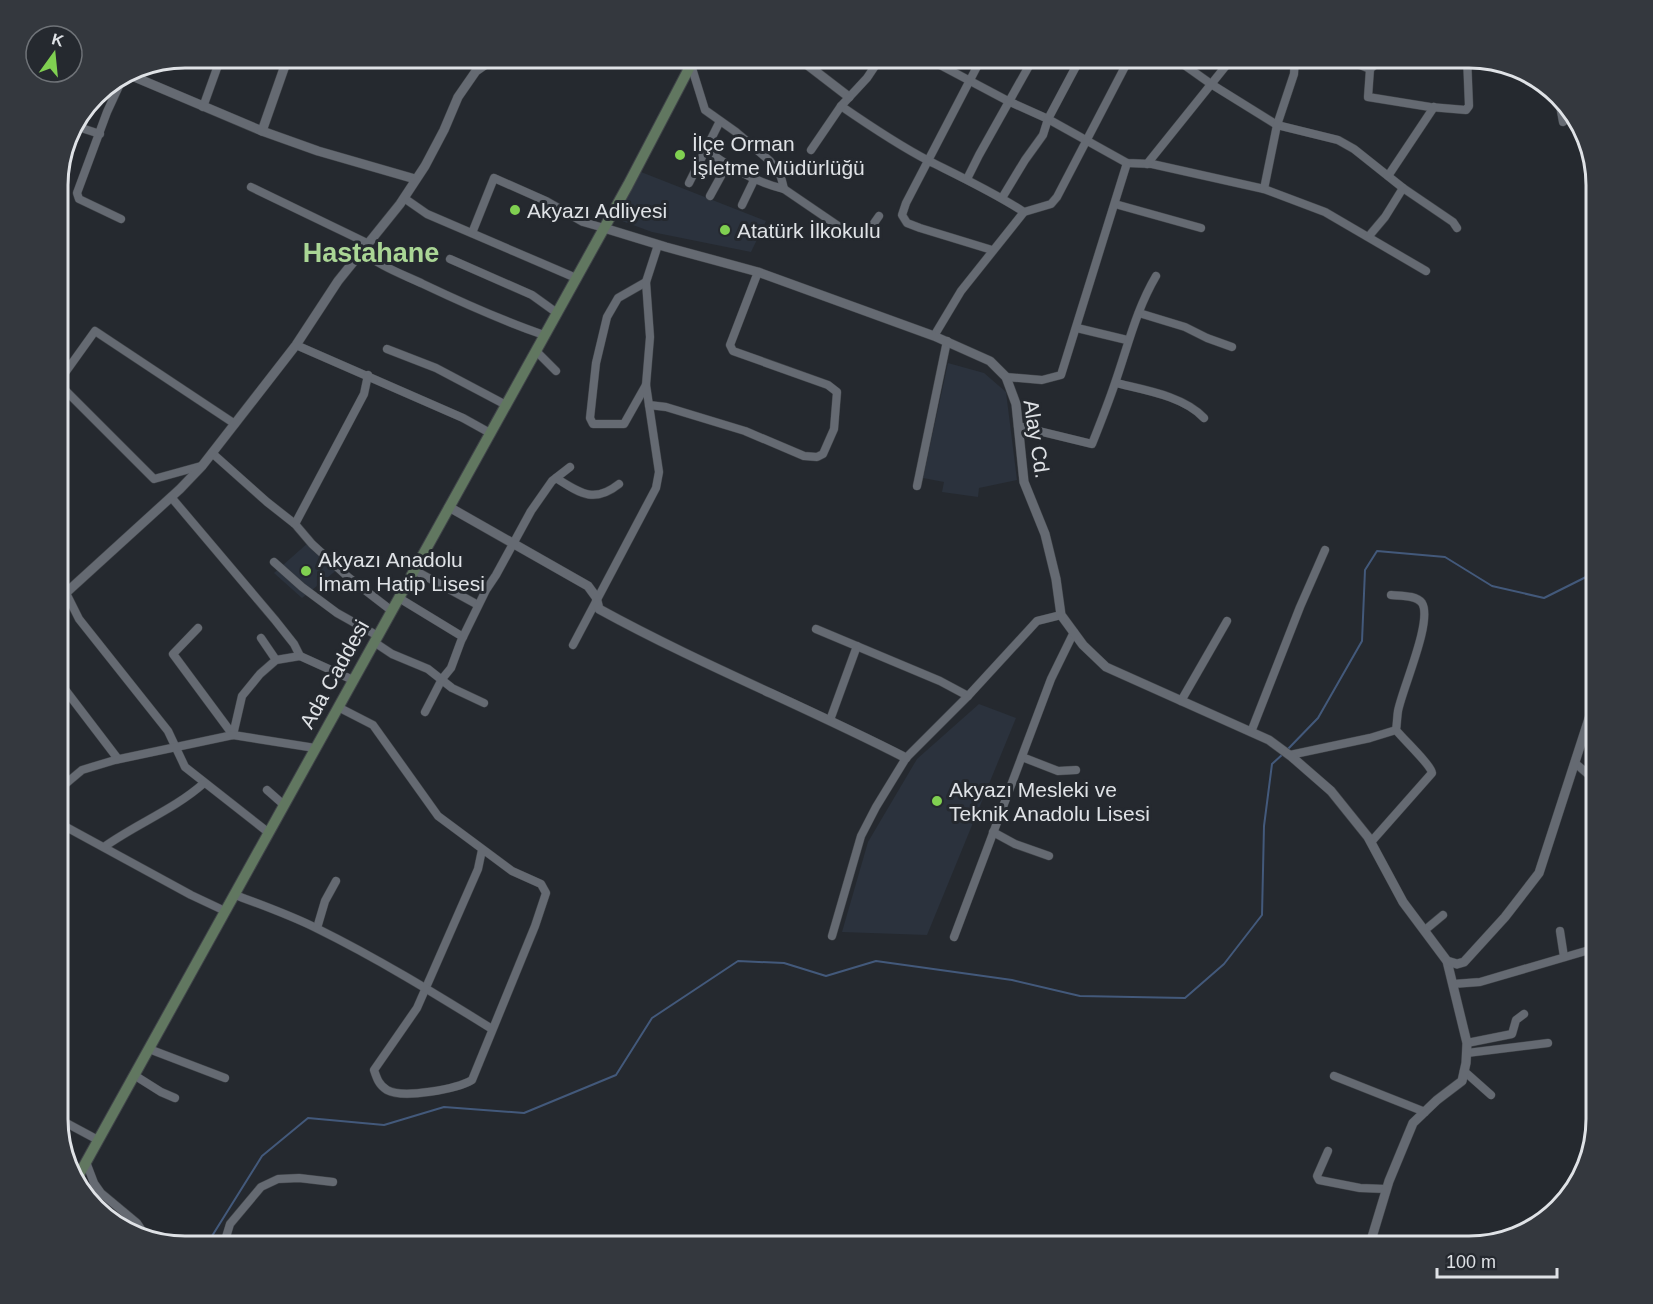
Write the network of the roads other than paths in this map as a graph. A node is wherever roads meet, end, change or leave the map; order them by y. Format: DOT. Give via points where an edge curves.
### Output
graph roads {
  1 [pos="217,68"];
  2 [pos="284,68"];
  3 [pos="481,68"];
  4 [pos="689,68"];
  5 [pos="695,68"];
  6 [pos="819,68"];
  7 [pos="872,68"];
  8 [pos="944,68"];
  9 [pos="976,68"];
  10 [pos="1028,68"];
  11 [pos="1075,68"];
  12 [pos="1124,68"];
  13 [pos="1188,68"];
  14 [pos="1224,68"];
  15 [pos="1294,68"];
  16 [pos="1467,68"];
  17 [pos="1370,69"];
  18 [pos="137,78"];
  19 [pos="969,82"];
  20 [pos="1211,84"];
  21 [pos="118,89"];
  22 [pos="849,97"];
  23 [pos="1008,101"];
  24 [pos="842,106"];
  25 [pos="203,107"];
  26 [pos="1434,107"];
  27 [pos="1561,114"];
  28 [pos="1048,119"];
  29 [pos="720,121"];
  30 [pos="1563,122"];
  31 [pos="1277,125"];
  32 [pos="82,128"];
  33 [pos="262,131"];
  34 [pos="100,134"];
  35 [pos="1085,140"];
  36 [pos="706,150"];
  37 [pos="811,150"];
  38 [pos="929,161"];
  39 [pos="1127,163"];
  40 [pos="1147,164"];
  41 [pos="727,165"];
  42 [pos="1388,176"];
  43 [pos="755,178"];
  44 [pos="416,179"];
  45 [pos="967,179"];
  46 [pos="689,183"];
  47 [pos="251,187"];
  48 [pos="1403,188"];
  49 [pos="784,189"];
  50 [pos="1264,189"];
  51 [pos="710,196"];
  52 [pos="404,198"];
  53 [pos="1002,198"];
  54 [pos="1115,204"];
  55 [pos="742,205"];
  56 [pos="1024,212"];
  57 [pos="879,216"];
  58 [pos="121,219"];
  59 [pos="604,228"];
  60 [pos="1202,228"];
  61 [pos="1456,228"];
  62 [pos="471,233"];
  63 [pos="1368,237"];
  64 [pos="658,245"];
  65 [pos="365,247"];
  66 [pos="992,250"];
  67 [pos="450,259"];
  68 [pos="1426,271"];
  69 [pos="758,272"];
  70 [pos="1156,276"];
  71 [pos="576,278"];
  72 [pos="646,282"];
  73 [pos="557,313"];
  74 [pos="1139,313"];
  75 [pos="1077,328"];
  76 [pos="544,335"];
  77 [pos="934,336"];
  78 [pos="1127,340"];
  79 [pos="946,341"];
  80 [pos="296,345"];
  81 [pos="1232,347"];
  82 [pos="387,349"];
  83 [pos="536,351"];
  84 [pos="68,369"];
  85 [pos="556,371"];
  86 [pos="368,375"];
  87 [pos="1006,377"];
  88 [pos="1116,383"];
  89 [pos="646,385"];
  90 [pos="68,393"];
  91 [pos="506,405"];
  92 [pos="649,405"];
  93 [pos="1204,418"];
  94 [pos="235,424"];
  95 [pos="1018,426"];
  96 [pos="490,433"];
  97 [pos="212,453"];
  98 [pos="202,466"];
  99 [pos="570,467"];
  100 [pos="556,478"];
  101 [pos="619,484"];
  102 [pos="917,486"];
  103 [pos="171,497"];
  104 [pos="449,507"];
  105 [pos="295,524"];
  106 [pos="514,543"];
  107 [pos="1325,550"];
  108 [pos="274,562"];
  109 [pos="414,570"];
  110 [pos="68,591"];
  111 [pos="1391,595"];
  112 [pos="68,597"];
  113 [pos="399,598"];
  114 [pos="597,602"];
  115 [pos="478,604"];
  116 [pos="392,611"];
  117 [pos="1061,615"];
  118 [pos="1227,621"];
  119 [pos="198,628"];
  120 [pos="816,629"];
  121 [pos="1074,632"];
  122 [pos="463,637"];
  123 [pos="261,638"];
  124 [pos="376,639"];
  125 [pos="573,645"];
  126 [pos="857,646"];
  127 [pos="300,656"];
  128 [pos="276,660"];
  129 [pos="442,679"];
  130 [pos="353,680"];
  131 [pos="68,693"];
  132 [pos="968,696"];
  133 [pos="1181,701"];
  134 [pos="484,703"];
  135 [pos="338,707"];
  136 [pos="425,711"];
  137 [pos="830,720"];
  138 [pos="1586,728"];
  139 [pos="1396,730"];
  140 [pos="1251,732"];
  141 [pos="233,735"];
  142 [pos="176,748"];
  143 [pos="315,748"];
  144 [pos="1291,756"];
  145 [pos="1022,757"];
  146 [pos="906,758"];
  147 [pos="118,759"];
  148 [pos="1575,763"];
  149 [pos="1076,770"];
  150 [pos="1586,772"];
  151 [pos="68,777"];
  152 [pos="204,783"];
  153 [pos="267,790"];
  154 [pos="284,806"];
  155 [pos="68,828"];
  156 [pos="993,832"];
  157 [pos="268,833"];
  158 [pos="1371,842"];
  159 [pos="104,847"];
  160 [pos="482,850"];
  161 [pos="1049,856"];
  162 [pos="336,881"];
  163 [pos="235,894"];
  164 [pos="225,911"];
  165 [pos="1443,915"];
  166 [pos="317,928"];
  167 [pos="1425,930"];
  168 [pos="1560,931"];
  169 [pos="832,936"];
  170 [pos="954,936"];
  171 [pos="1586,951"];
  172 [pos="1564,957"];
  173 [pos="1447,961"];
  174 [pos="1453,984"];
  175 [pos="426,988"];
  176 [pos="1524,1014"];
  177 [pos="492,1029"];
  178 [pos="1548,1043"];
  179 [pos="1467,1048"];
  180 [pos="149,1049"];
  181 [pos="1464,1071"];
  182 [pos="134,1075"];
  183 [pos="1334,1076"];
  184 [pos="225,1078"];
  185 [pos="1491,1095"];
  186 [pos="175,1098"];
  187 [pos="1425,1112"];
  188 [pos="68,1124"];
  189 [pos="98,1140"];
  190 [pos="1328,1151"];
  191 [pos="86,1162"];
  192 [pos="80,1172"];
  193 [pos="333,1182"];
  194 [pos="1386,1190"];
  195 [pos="138,1226"];
  196 [pos="226,1237"];
  197 [pos="1372,1237"];
  1 -- 25 [label="street"];
  2 -- 33 [label="street"];
  3 -- 44 [label="street" via="458,97"];
  4 -- 59 [label="main road, Ada Caddesi"];
  5 -- 29 [label="street" via="705,110"];
  6 -- 22 [label="street"];
  7 -- 22 [label="street"];
  8 -- 19 [label="street"];
  9 -- 19 [label="street"];
  10 -- 23 [label="street"];
  11 -- 28 [label="street"];
  12 -- 35 [label="street"];
  13 -- 20 [label="street"];
  14 -- 20 [label="street"];
  15 -- 31 [label="street"];
  16 -- 26 [label="street" via="1466,110"];
  17 -- 26 [label="street" via="1368,97"];
  18 -- 25 [label="street"];
  19 -- 23 [label="street"];
  19 -- 38 [label="street"];
  20 -- 31 [label="street"];
  20 -- 40 [label="street"];
  21 -- 34 [label="street"];
  22 -- 24 [label="street"];
  23 -- 28 [label="street"];
  23 -- 45 [label="street"];
  24 -- 37 [label="street"];
  24 -- 38 [label="street"];
  25 -- 33 [label="street"];
  26 -- 42 [label="street"];
  27 -- 30 [label="street"];
  28 -- 35 [label="street"];
  28 -- 53 [label="street" via="1043,135"];
  29 -- 36 [label="street"];
  29 -- 49 [label="street" via="770,160"];
  31 -- 42 [label="street" via="1338,140"];
  31 -- 50 [label="street"];
  32 -- 34 [label="street"];
  33 -- 44 [label="street"];
  34 -- 58 [label="street" via="77,193 79,199"];
  35 -- 39 [label="street"];
  35 -- 56 [label="street" via="1057,197 1051,204"];
  36 -- 41 [label="street"];
  36 -- 46 [label="street"];
  38 -- 45 [label="street"];
  38 -- 66 [label="street" via="906,202 902,214 907,223"];
  39 -- 40 [label="street"];
  39 -- 54 [label="street"];
  40 -- 50 [label="street"];
  41 -- 43 [label="street"];
  41 -- 51 [label="street"];
  42 -- 48 [label="street"];
  43 -- 49 [label="street"];
  43 -- 55 [label="street"];
  44 -- 52 [label="street"];
  45 -- 53 [label="street"];
  47 -- 65 [label="street"];
  48 -- 61 [label="street"];
  48 -- 63 [label="street"];
  49 -- 57 [label="street" via="850,234 866,236"];
  50 -- 63 [label="street" via="1325,212"];
  52 -- 62 [label="street" via="427,214"];
  52 -- 65 [label="street"];
  53 -- 56 [label="street"];
  54 -- 60 [label="street"];
  54 -- 75 [label="street"];
  56 -- 66 [label="street"];
  59 -- 62 [label="street" via="583,222 494,178"];
  59 -- 64 [label="street, Alay Cd."];
  59 -- 71 [label="main road, Ada Caddesi"];
  62 -- 71 [label="street"];
  63 -- 68 [label="street"];
  64 -- 69 [label="street, Alay Cd."];
  64 -- 72 [label="street"];
  65 -- 76 [label="street" via="371,259 399,273"];
  65 -- 80 [label="street"];
  66 -- 77 [label="street"];
  67 -- 73 [label="street" via="532,295"];
  69 -- 77 [label="street, Alay Cd."];
  69 -- 92 [label="street" via="730,345 733,351 828,385 837,392 834,429 823,454 804,456 745,431"];
  70 -- 74 [label="street"];
  71 -- 73 [label="main road, Ada Caddesi"];
  72 -- 89 [label="street" via="650,337"];
  72 -- 89 [label="street" via="618,298 607,317 596,363 590,418 593,424 624,424"];
  73 -- 76 [label="main road, Ada Caddesi"];
  74 -- 78 [label="street"];
  74 -- 81 [label="street"];
  75 -- 78 [label="street"];
  75 -- 87 [label="street" via="1061,375 1042,380"];
  76 -- 83 [label="main road, Ada Caddesi"];
  77 -- 79 [label="street, Alay Cd."];
  78 -- 88 [label="street"];
  79 -- 87 [label="street, Alay Cd." via="990,361"];
  79 -- 102 [label="street"];
  80 -- 86 [label="street"];
  80 -- 94 [label="street"];
  82 -- 91 [label="street" via="436,368"];
  83 -- 85 [label="street"];
  83 -- 91 [label="main road, Ada Caddesi"];
  84 -- 94 [label="street" via="95,331"];
  86 -- 96 [label="street"];
  86 -- 105 [label="street" via="364,394"];
  87 -- 95 [label="street, Alay Cd." via="1016,404"];
  88 -- 93 [label="street" via="1181,402 1195,408"];
  88 -- 95 [label="street" via="1092,444"];
  89 -- 92 [label="street"];
  90 -- 98 [label="street" via="154,479"];
  91 -- 96 [label="main road, Ada Caddesi"];
  92 -- 114 [label="street" via="659,472 656,488"];
  94 -- 97 [label="street"];
  95 -- 117 [label="street, Alay Cd." via="1024,482 1045,534"];
  96 -- 104 [label="main road, Ada Caddesi"];
  97 -- 98 [label="street"];
  97 -- 105 [label="street"];
  98 -- 103 [label="street"];
  99 -- 100 [label="street"];
  100 -- 101 [label="street" via="588,495 600,495"];
  100 -- 106 [label="street" via="531,511"];
  103 -- 110 [label="street"];
  103 -- 127 [label="street" via="275,620"];
  104 -- 106 [label="street"];
  104 -- 109 [label="main road, Ada Caddesi"];
  105 -- 116 [label="street" via="348,577"];
  106 -- 114 [label="street" via="588,586"];
  106 -- 115 [label="street"];
  107 -- 140 [label="street"];
  108 -- 124 [label="street" via="302,588"];
  109 -- 113 [label="main road, Ada Caddesi"];
  109 -- 115 [label="street"];
  111 -- 139 [label="street" via="1415,598 1422,602 1426,614 1398,710"];
  112 -- 142 [label="street" via="79,618 168,731"];
  113 -- 116 [label="main road, Ada Caddesi"];
  113 -- 122 [label="street"];
  114 -- 125 [label="street"];
  114 -- 137 [label="street" via="599,609 636,629"];
  115 -- 122 [label="street"];
  116 -- 124 [label="main road, Ada Caddesi"];
  117 -- 121 [label="street, Alay Cd."];
  117 -- 132 [label="street" via="1037,621"];
  118 -- 133 [label="street"];
  119 -- 141 [label="street" via="173,654"];
  120 -- 126 [label="street"];
  121 -- 133 [label="street, Alay Cd." via="1106,667"];
  121 -- 145 [label="street" via="1051,679"];
  122 -- 129 [label="street" via="452,668"];
  123 -- 128 [label="street"];
  124 -- 129 [label="street" via="392,654"];
  124 -- 130 [label="main road, Ada Caddesi"];
  126 -- 132 [label="street"];
  126 -- 137 [label="street"];
  127 -- 128 [label="street"];
  127 -- 130 [label="street"];
  128 -- 141 [label="street" via="242,696"];
  129 -- 134 [label="street"];
  129 -- 136 [label="street"];
  130 -- 135 [label="main road, Ada Caddesi"];
  131 -- 147 [label="street"];
  132 -- 146 [label="street"];
  133 -- 140 [label="street, Alay Cd."];
  135 -- 143 [label="main road, Ada Caddesi"];
  135 -- 160 [label="street" via="373,725 438,816"];
  137 -- 146 [label="street"];
  138 -- 148 [label="street"];
  139 -- 144 [label="street"];
  139 -- 158 [label="street" via="1431,767 1432,773"];
  140 -- 144 [label="street, Alay Cd."];
  141 -- 142 [label="street"];
  141 -- 143 [label="street"];
  142 -- 147 [label="street"];
  142 -- 152 [label="street" via="185,767"];
  143 -- 154 [label="main road, Ada Caddesi"];
  144 -- 158 [label="street, Alay Cd." via="1331,791"];
  145 -- 149 [label="street" via="1058,771"];
  145 -- 156 [label="street"];
  146 -- 169 [label="street" via="861,836"];
  147 -- 151 [label="street"];
  148 -- 150 [label="street"];
  148 -- 173 [label="street" via="1539,873 1464,962"];
  152 -- 157 [label="street"];
  152 -- 159 [label="street"];
  153 -- 154 [label="street"];
  154 -- 157 [label="main road, Ada Caddesi"];
  155 -- 159 [label="street"];
  156 -- 161 [label="street"];
  156 -- 170 [label="street"];
  157 -- 163 [label="main road, Ada Caddesi"];
  158 -- 167 [label="street, Alay Cd." via="1403,902"];
  159 -- 164 [label="street"];
  160 -- 175 [label="street" via="478,869"];
  160 -- 177 [label="street" via="541,885 546,893"];
  162 -- 166 [label="street"];
  163 -- 164 [label="main road, Ada Caddesi"];
  163 -- 166 [label="street"];
  164 -- 180 [label="main road, Ada Caddesi"];
  165 -- 167 [label="street"];
  166 -- 175 [label="street"];
  167 -- 173 [label="street, Alay Cd."];
  168 -- 172 [label="street"];
  171 -- 172 [label="street"];
  172 -- 174 [label="street" via="1480,982"];
  173 -- 174 [label="street"];
  174 -- 179 [label="street"];
  175 -- 177 [label="street"];
  175 -- 177 [label="street" via="374,1071 378,1082 388,1091 403,1094 461,1087 472,1080"];
  176 -- 179 [label="street" via="1516,1020 1512,1034"];
  178 -- 179 [label="street" via="1505,1050"];
  179 -- 181 [label="street"];
  180 -- 182 [label="main road, Ada Caddesi"];
  180 -- 184 [label="street"];
  181 -- 185 [label="street"];
  181 -- 187 [label="street" via="1462,1081"];
  182 -- 186 [label="street"];
  182 -- 189 [label="main road, Ada Caddesi"];
  183 -- 187 [label="street"];
  187 -- 194 [label="street" via="1413,1123"];
  188 -- 189 [label="street"];
  189 -- 191 [label="main road, Ada Caddesi"];
  190 -- 194 [label="street" via="1317,1176 1319,1180"];
  191 -- 192 [label="main road, Ada Caddesi"];
  191 -- 195 [label="street" via="101,1193"];
  193 -- 196 [label="street" via="278,1179 261,1187 230,1224"];
  194 -- 197 [label="street"];
}
